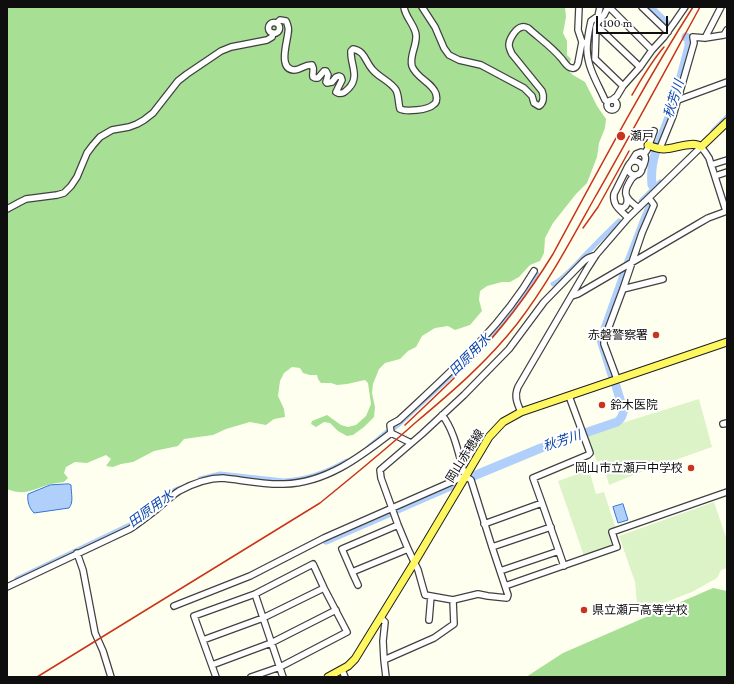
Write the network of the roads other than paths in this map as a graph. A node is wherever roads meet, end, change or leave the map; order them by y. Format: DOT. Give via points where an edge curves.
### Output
graph roads {
  1 [pos="404,7"];
  2 [pos="422,7"];
  3 [pos="579,7"];
  4 [pos="600,7"];
  5 [pos="608,7"];
  6 [pos="642,7"];
  7 [pos="685,7"];
  8 [pos="721,7"];
  9 [pos="596,27"];
  10 [pos="727,30"];
  11 [pos="668,32"];
  12 [pos="705,38"];
  13 [pos="584,43"];
  14 [pos="652,50"];
  15 [pos="640,67"];
  16 [pos="727,82"];
  17 [pos="623,86"];
  18 [pos="678,100"];
  19 [pos="727,122"];
  20 [pos="654,131"];
  21 [pos="654,147"];
  22 [pos="701,147"];
  23 [pos="644,154"];
  24 [pos="727,160"];
  25 [pos="629,164"];
  26 [pos="711,165"];
  27 [pos="643,167"];
  28 [pos="727,172"];
  29 [pos="636,175"];
  30 [pos="715,176"];
  31 [pos="627,198"];
  32 [pos="650,198"];
  33 [pos="616,206"];
  34 [pos="638,208"];
  35 [pos="7,209"];
  36 [pos="727,211"];
  37 [pos="628,218"];
  38 [pos="596,255"];
  39 [pos="631,263"];
  40 [pos="534,271"];
  41 [pos="663,279"];
  42 [pos="623,289"];
  43 [pos="572,296"];
  44 [pos="727,342"];
  45 [pos="617,379"];
  46 [pos="570,396"];
  47 [pos="521,412"];
  48 [pos="442,415"];
  49 [pos="447,421"];
  50 [pos="428,428"];
  51 [pos="391,432"];
  52 [pos="410,443"];
  53 [pos="465,476"];
  54 [pos="727,492"];
  55 [pos="542,503"];
  56 [pos="393,508"];
  57 [pos="484,524"];
  58 [pos="398,525"];
  59 [pos="551,528"];
  60 [pos="492,547"];
  61 [pos="408,549"];
  62 [pos="559,551"];
  63 [pos="77,553"];
  64 [pos="414,563"];
  65 [pos="564,566"];
  66 [pos="500,571"];
  67 [pos="352,572"];
  68 [pos="358,585"];
  69 [pos="7,586"];
  70 [pos="505,586"];
  71 [pos="324,588"];
  72 [pos="255,594"];
  73 [pos="432,596"];
  74 [pos="453,600"];
  75 [pos="174,606"];
  76 [pos="336,610"];
  77 [pos="263,618"];
  78 [pos="381,618"];
  79 [pos="429,620"];
  80 [pos="203,640"];
  81 [pos="271,643"];
  82 [pos="384,660"];
  83 [pos="212,665"];
  84 [pos="280,667"];
  85 [pos="344,674"];
  86 [pos="111,677"];
  87 [pos="216,677"];
  88 [pos="251,677"];
  89 [pos="283,677"];
  90 [pos="328,677"];
  91 [pos="386,677"];
  1 -- 35 [label="street" via="416,34 411,64 414,71 434,89 437,99 433,106 404,111 400,109 394,88 378,76 365,56 356,49 351,51 354,66 353,82 342,94 336,92 342,80 339,76 327,83 328,72 324,71 315,78 312,65 292,70 285,64 284,58 288,26 286,21 280,20 269,26 273,33 268,40 221,51 178,81 153,113 144,120 129,127 112,130 100,137 87,152 77,177 64,193 26,199"];
  2 -- 13 [label="street" via="449,54 459,60 481,65 524,88 539,106 543,99 542,91 510,49 509,44 516,30 524,26 528,28 572,69 577,66"];
  3 -- 13 [label="street" via="578,30"];
  4 -- 13 [label="street" via="598,16 591,21"];
  5 -- 9 [label="street"];
  5 -- 14 [label="street"];
  6 -- 11 [label="street"];
  7 -- 11 [label="street"];
  8 -- 12 [label="street"];
  9 -- 15 [label="street"];
  9 -- 17 [label="street" via="595,59"];
  10 -- 12 [label="street" via="724,35"];
  11 -- 14 [label="street"];
  12 -- 18 [label="street" via="693,36 694,43"];
  13 -- 17 [label="street" via="590,66 605,100 612,102"];
  14 -- 15 [label="street"];
  15 -- 17 [label="street"];
  16 -- 18 [label="street"];
  18 -- 21 [label="street" via="673,116"];
  19 -- 22 [label="main road"];
  20 -- 21 [label="street"];
  21 -- 22 [label="main road" via="664,149 694,144"];
  21 -- 23 [label="street"];
  22 -- 26 [label="street"];
  22 -- 32 [label="street"];
  23 -- 25 [label="street" via="638,152"];
  23 -- 27 [label="street" via="646,159"];
  24 -- 26 [label="street"];
  25 -- 27 [label="street" via="635,160"];
  25 -- 29 [label="street" via="630,172"];
  25 -- 33 [label="street" via="614,194"];
  26 -- 30 [label="street"];
  27 -- 29 [label="street" via="642,172"];
  28 -- 30 [label="street"];
  29 -- 31 [label="street" via="627,186"];
  30 -- 36 [label="street"];
  31 -- 33 [label="street" via="625,207"];
  31 -- 34 [label="street"];
  32 -- 34 [label="street"];
  32 -- 39 [label="street" via="654,206"];
  33 -- 37 [label="street"];
  34 -- 37 [label="street"];
  36 -- 39 [label="street" via="708,218"];
  37 -- 38 [label="street"];
  38 -- 43 [label="street"];
  38 -- 48 [label="street" via="584,261 549,296 508,349 464,396"];
  39 -- 42 [label="street"];
  39 -- 43 [label="street"];
  40 -- 51 [label="street" via="517,298 475,348 399,420 390,425"];
  41 -- 42 [label="street"];
  42 -- 45 [label="street" via="604,340"];
  43 -- 47 [label="street" via="516,392"];
  44 -- 45 [label="main road, 岡山赤穂線"];
  45 -- 46 [label="main road, 岡山赤穂線"];
  46 -- 47 [label="main road, 岡山赤穂線"];
  46 -- 55 [label="street" via="590,453 533,478"];
  47 -- 53 [label="main road, 岡山赤穂線" via="503,422 495,430"];
  48 -- 49 [label="street"];
  48 -- 50 [label="street"];
  49 -- 50 [label="street"];
  49 -- 53 [label="street"];
  50 -- 52 [label="street"];
  51 -- 52 [label="street"];
  51 -- 63 [label="street" via="368,451 338,470 307,481 283,484 223,478 188,487 130,529"];
  52 -- 56 [label="street" via="380,470"];
  53 -- 56 [label="street"];
  53 -- 57 [label="street" via="471,480"];
  53 -- 64 [label="main road, 岡山赤穂線"];
  54 -- 65 [label="street" via="612,532 617,547"];
  55 -- 57 [label="street"];
  55 -- 59 [label="street"];
  56 -- 58 [label="street"];
  56 -- 75 [label="street" via="324,538 250,576"];
  57 -- 60 [label="street"];
  58 -- 61 [label="street"];
  58 -- 67 [label="street" via="342,549"];
  59 -- 60 [label="street"];
  59 -- 62 [label="street"];
  60 -- 66 [label="street"];
  61 -- 64 [label="street"];
  61 -- 67 [label="street"];
  62 -- 65 [label="street"];
  62 -- 66 [label="street"];
  63 -- 69 [label="street"];
  63 -- 86 [label="street" via="84,570 95,633"];
  64 -- 73 [label="street" via="425,595"];
  64 -- 78 [label="main road, 岡山赤穂線"];
  65 -- 70 [label="street"];
  66 -- 70 [label="street"];
  67 -- 68 [label="street"];
  70 -- 74 [label="street" via="508,598 478,594"];
  71 -- 72 [label="street" via="313,564"];
  71 -- 76 [label="street"];
  71 -- 77 [label="street"];
  72 -- 77 [label="street"];
  72 -- 80 [label="street" via="194,616"];
  73 -- 74 [label="street"];
  73 -- 79 [label="street"];
  74 -- 82 [label="street" via="454,624 434,638"];
  76 -- 81 [label="street"];
  76 -- 84 [label="street" via="348,632"];
  77 -- 80 [label="street"];
  77 -- 81 [label="street"];
  78 -- 82 [label="street" via="385,622"];
  78 -- 85 [label="main road, 岡山赤穂線"];
  80 -- 83 [label="street"];
  81 -- 83 [label="street"];
  81 -- 84 [label="street"];
  82 -- 91 [label="street"];
  83 -- 87 [label="street"];
  84 -- 88 [label="street"];
  84 -- 89 [label="street"];
  85 -- 90 [label="main road, 岡山赤穂線"];
}
